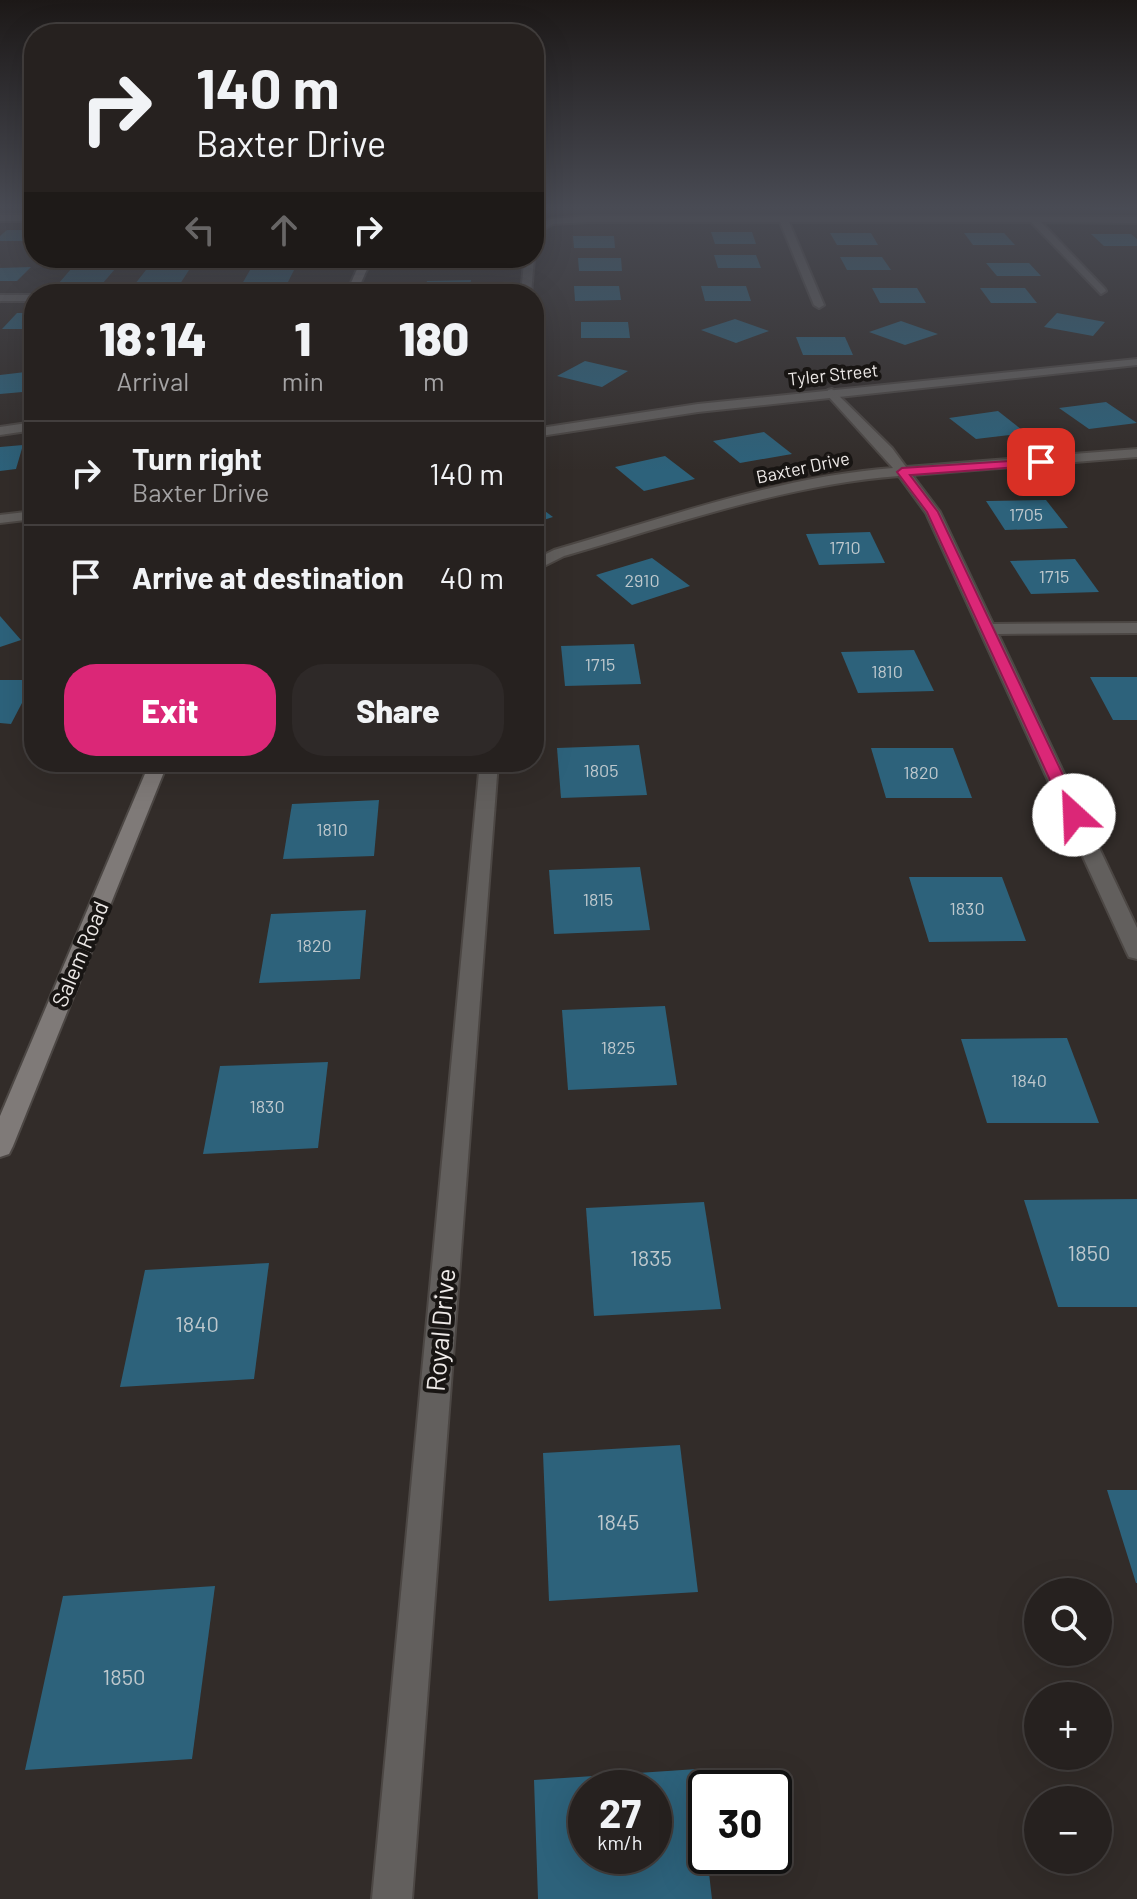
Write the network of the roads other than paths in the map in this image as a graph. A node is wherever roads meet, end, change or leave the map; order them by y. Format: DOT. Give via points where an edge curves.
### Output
graph roads {
  1 [pos="814,294"];
  2 [pos="0,298"];
  3 [pos="24,298"];
  4 [pos="819,305"];
  5 [pos="1137,362"];
  6 [pos="832,393"];
  7 [pos="24,427"];
  8 [pos="0,431"];
  9 [pos="544,431"];
  10 [pos="1137,453"];
  11 [pos="902,472"];
  12 [pos="24,516"];
  13 [pos="0,519"];
  14 [pos="544,561"];
  15 [pos="1137,628"];
  16 [pos="988,629"];
  17 [pos="155,772"];
  18 [pos="488,772"];
  19 [pos="1130,921"];
  20 [pos="1137,951"];
  21 [pos="0,1146"];
  22 [pos="392,1899"];
  1 -- 4 [label="street"];
  2 -- 3 [label="street"];
  5 -- 6 [label="street, Tyler Street"];
  6 -- 9 [label="street, Tyler Street"];
  6 -- 11 [label="street"];
  7 -- 8 [label="street"];
  10 -- 11 [label="street, Baxter Drive"];
  11 -- 14 [label="street, Baxter Drive" via="792,486"];
  11 -- 16 [label="street" via="933,512"];
  12 -- 13 [label="street"];
  15 -- 16 [label="street"];
  16 -- 19 [label="street"];
  17 -- 21 [label="main road, Salem Road"];
  18 -- 22 [label="street, Royal Drive"];
  19 -- 20 [label="street"];
}
